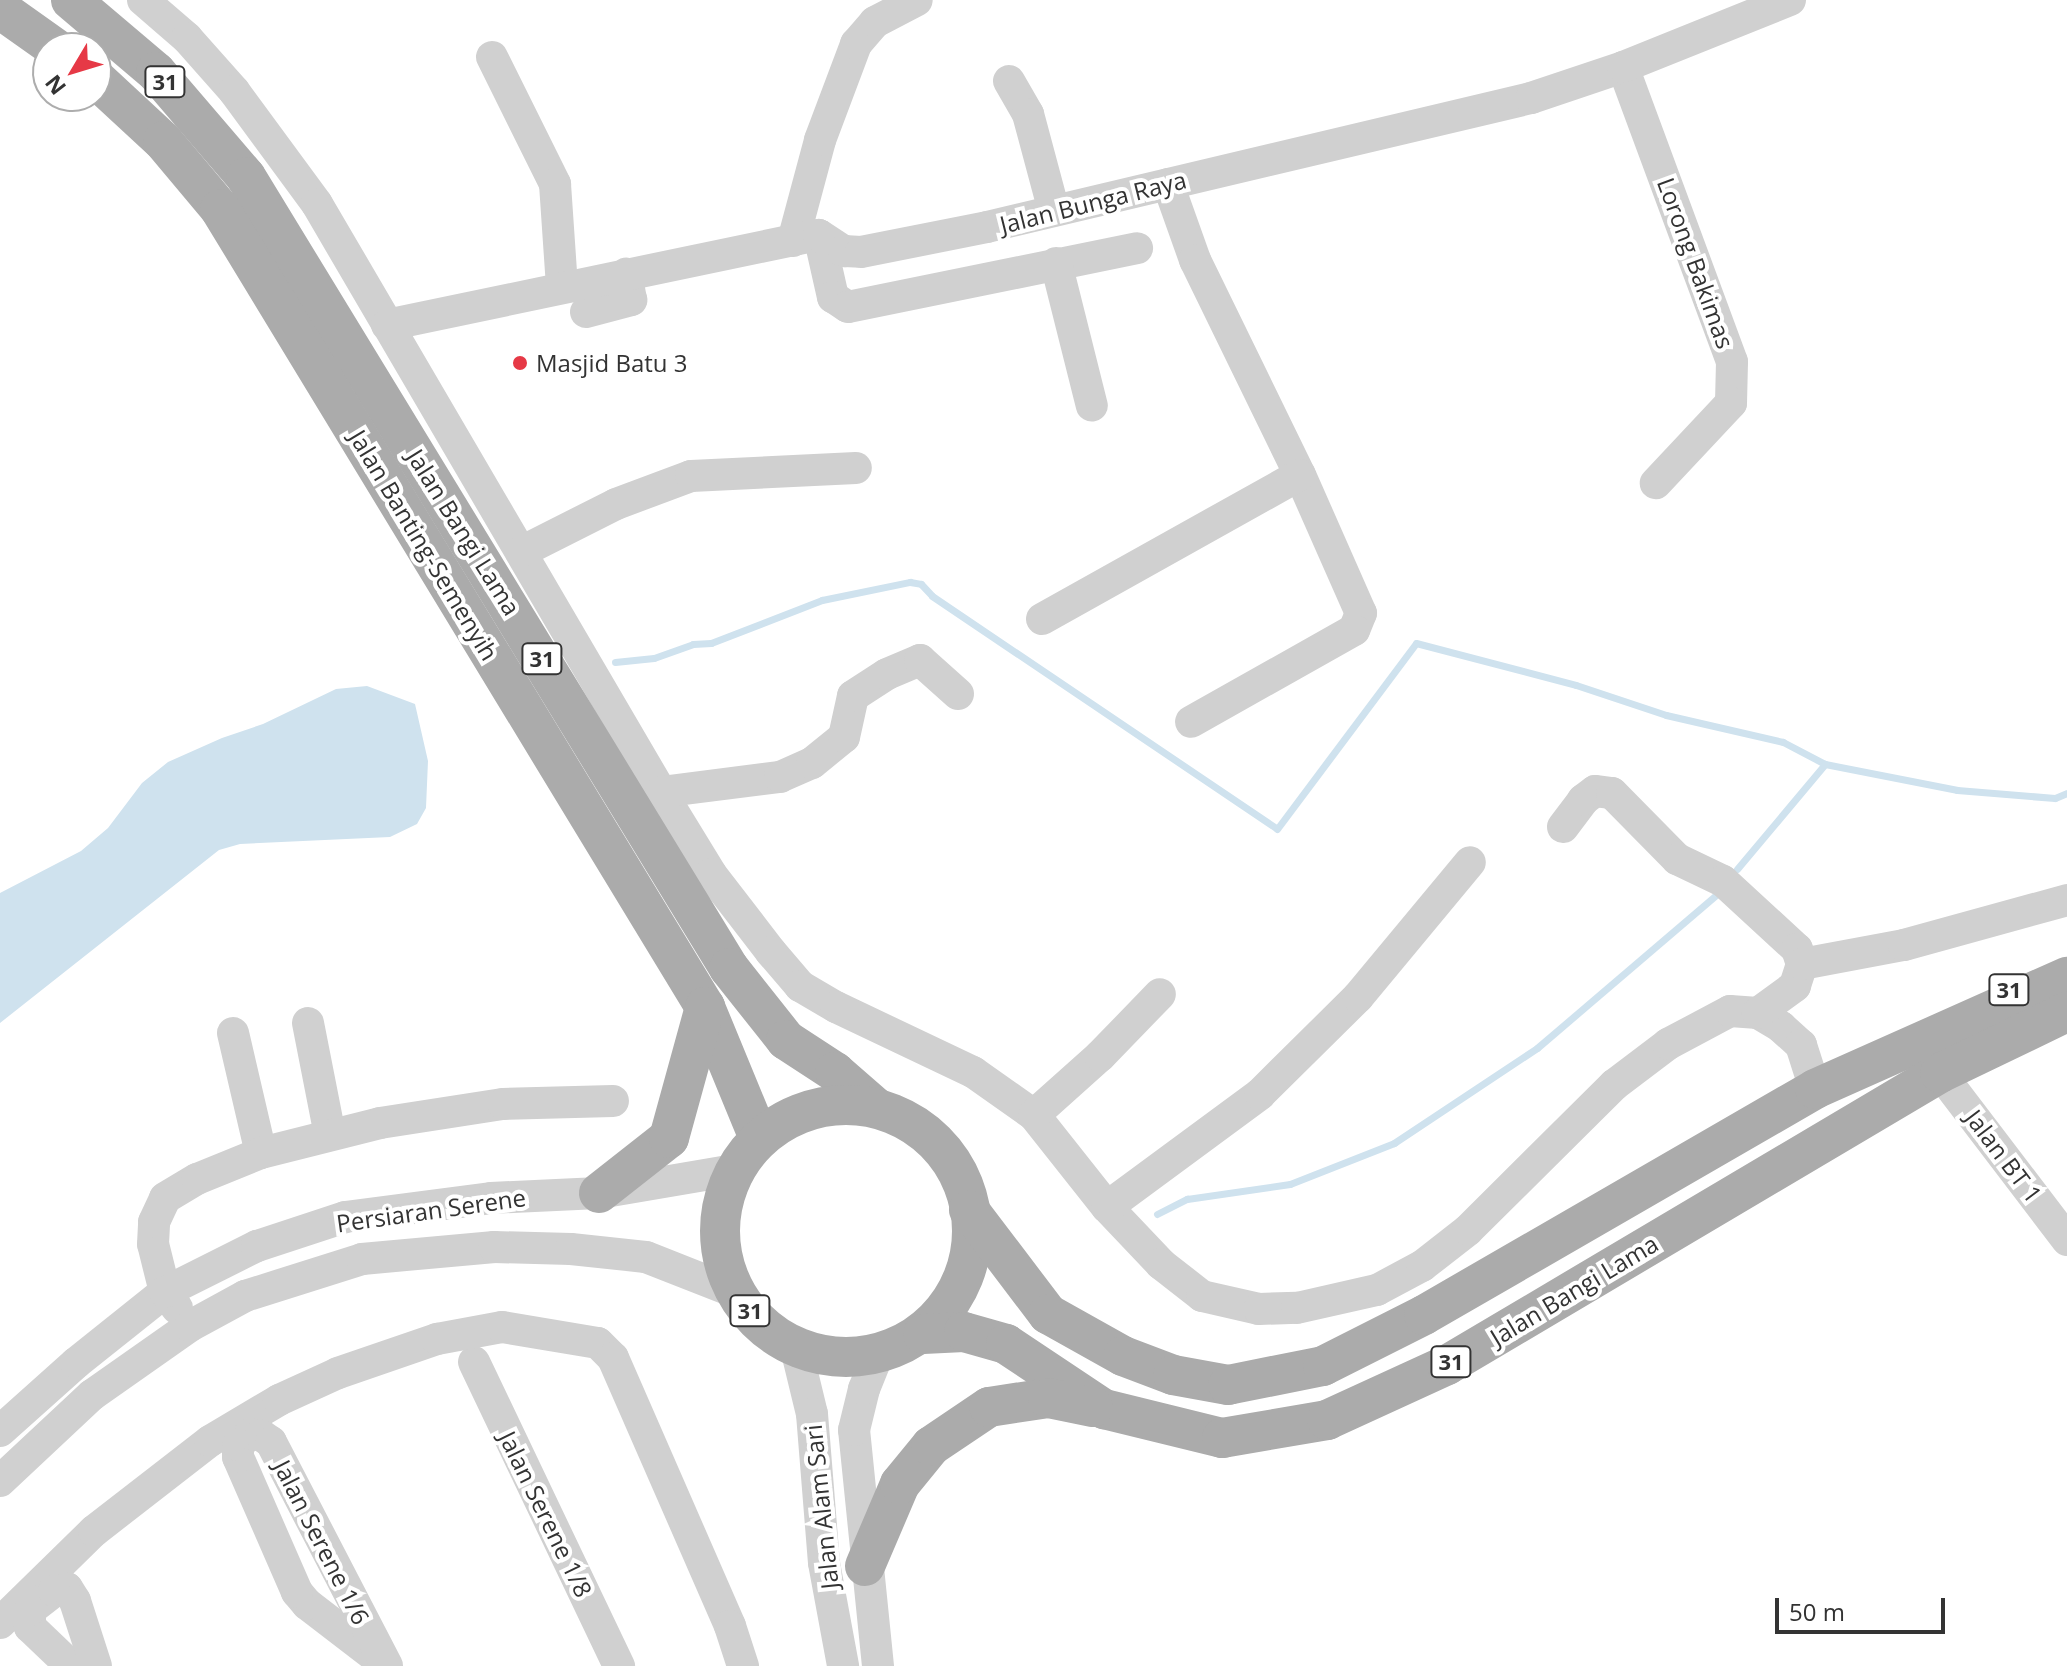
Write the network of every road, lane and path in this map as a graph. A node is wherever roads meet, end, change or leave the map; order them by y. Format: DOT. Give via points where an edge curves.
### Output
graph roads {
  1 [pos="71,0"];
  2 [pos="143,0"];
  3 [pos="917,0"];
  4 [pos="1790,0"];
  5 [pos="0,9"];
  6 [pos="32,32"];
  7 [pos="492,57"];
  8 [pos="1623,67"];
  9 [pos="1009,81"];
  10 [pos="112,94"];
  11 [pos="1168,184"];
  12 [pos="1054,211"];
  13 [pos="806,238"];
  14 [pos="1137,248"];
  15 [pos="1056,263"];
  16 [pos="626,273"];
  17 [pos="562,286"];
  18 [pos="586,312"];
  19 [pos="387,325"];
  20 [pos="1092,406"];
  21 [pos="856,468"];
  22 [pos="1300,475"];
  23 [pos="1656,483"];
  24 [pos="521,552"];
  25 [pos="1042,619"];
  26 [pos="958,694"];
  27 [pos="1191,722"];
  28 [pos="661,792"];
  29 [pos="1563,827"];
  30 [pos="1470,862"];
  31 [pos="2067,900"];
  32 [pos="2067,957"];
  33 [pos="1802,964"];
  34 [pos="2067,977"];
  35 [pos="1160,994"];
  36 [pos="705,1007"];
  37 [pos="2067,1012"];
  38 [pos="1758,1013"];
  39 [pos="308,1023"];
  40 [pos="1954,1028"];
  41 [pos="233,1033"];
  42 [pos="1940,1073"];
  43 [pos="1815,1089"];
  44 [pos="613,1101"];
  45 [pos="875,1107"];
  46 [pos="1034,1115"];
  47 [pos="330,1135"];
  48 [pos="759,1138"];
  49 [pos="261,1153"];
  50 [pos="734,1170"];
  51 [pos="599,1193"];
  52 [pos="1107,1207"];
  53 [pos="969,1210"];
  54 [pos="2067,1240"];
  55 [pos="165,1292"];
  56 [pos="735,1292"];
  57 [pos="190,1326"];
  58 [pos="923,1334"];
  59 [pos="796,1348"];
  60 [pos="878,1354"];
  61 [pos="474,1362"];
  62 [pos="1104,1409"];
  63 [pos="0,1431"];
  64 [pos="0,1481"];
  65 [pos="865,1566"];
  66 [pos="0,1623"];
  67 [pos="614,1664"];
  68 [pos="386,1665"];
  69 [pos="71,1666"];
  70 [pos="96,1666"];
  71 [pos="743,1666"];
  72 [pos="843,1666"];
  73 [pos="878,1666"];
  1 -- 45 [label="main road, Jalan Bangi Lama / 31" via="156,72 246,177 729,968 786,1040"];
  2 -- 19 [label="street" via="187,38 243,103 317,204"];
  3 -- 13 [label="street" via="875,22 856,44 820,140"];
  4 -- 8 [label="street, Jalan Bunga Raya"];
  5 -- 6 [label="main road"];
  7 -- 17 [label="street" via="555,184"];
  8 -- 11 [label="street, Jalan Bunga Raya" via="1531,98"];
  8 -- 23 [label="street, Lorong Bakimas" via="1732,362 1731,403"];
  9 -- 12 [label="street" via="1028,114"];
  10 -- 36 [label="main road, Jalan Banting-Semenyih / 31" via="163,141 220,209"];
  11 -- 12 [label="street, Jalan Bunga Raya"];
  11 -- 22 [label="street" via="1195,260"];
  12 -- 13 [label="street, Jalan Bunga Raya" via="861,252"];
  13 -- 15 [label="street" via="833,297 848,307"];
  13 -- 16 [label="street"];
  14 -- 15 [label="street"];
  15 -- 20 [label="street"];
  16 -- 17 [label="street"];
  16 -- 18 [label="street" via="631,300"];
  17 -- 19 [label="street"];
  19 -- 24 [label="street"];
  21 -- 24 [label="street" via="691,476 616,504"];
  22 -- 25 [label="street"];
  22 -- 27 [label="street" via="1361,613 1358,621 1354,630"];
  24 -- 28 [label="street"];
  26 -- 28 [label="street" via="920,660 853,696 844,737 812,763 780,777"];
  28 -- 46 [label="street" via="711,874 800,986 973,1072"];
  29 -- 33 [label="street" via="1595,791 1612,793 1677,859 1723,881 1797,949"];
  30 -- 52 [label="street" via="1358,997 1260,1094"];
  31 -- 33 [label="street" via="1904,945"];
  32 -- 40 [label="main road, Jalan Bangi Lama / 31"];
  33 -- 38 [label="street" via="1795,986"];
  34 -- 40 [label="main road, Jalan Bangi Lama / 31"];
  35 -- 46 [label="street"];
  36 -- 48 [label="main road, Jalan Banting-Semenyih / 31"];
  36 -- 51 [label="main road" via="669,1138"];
  37 -- 42 [label="main road, Jalan Bangi Lama / 31"];
  38 -- 43 [label="street" via="1801,1045"];
  38 -- 52 [label="street" via="1730,1011 1668,1044 1614,1085 1468,1230 1422,1266 1377,1290 1297,1308 1259,1309 1202,1296 1161,1264"];
  39 -- 47 [label="street"];
  40 -- 43 [label="main road, Jalan Bangi Lama / 31"];
  41 -- 49 [label="street"];
  42 -- 54 [label="street, Jalan BT 1"];
  42 -- 62 [label="main road, Jalan Bangi Lama / 31" via="1447,1365 1327,1420 1222,1438"];
  43 -- 53 [label="main road, Jalan Bangi Lama / 31" via="1424,1315 1323,1366 1228,1385 1173,1375 1123,1356 1048,1314"];
  44 -- 47 [label="street" via="503,1104"];
  45 -- 48 [label="main road, Jalan Bangi Lama / 31" via="833,1105 792,1115"];
  45 -- 53 [label="main road, Jalan Bangi Lama / 31" via="913,1124 945,1152 965,1189"];
  46 -- 52 [label="street"];
  47 -- 49 [label="street"];
  48 -- 50 [label="main road, Jalan Bangi Lama / 31"];
  49 -- 55 [label="street" via="165,1198 154,1222 153,1244"];
  50 -- 51 [label="street, Persiaran Serene"];
  50 -- 56 [label="main road, Jalan Bangi Lama / 31" via="720,1211 720,1238"];
  51 -- 55 [label="street, Persiaran Serene" via="491,1198 345,1217 257,1246"];
  53 -- 58 [label="main road, Jalan Bangi Lama / 31" via="973,1231 966,1272 950,1304"];
  55 -- 57 [label="street"];
  55 -- 63 [label="street, Persiaran Serene"];
  56 -- 57 [label="street, Persiaran Serene" via="646,1257 494,1247 362,1259 245,1296"];
  56 -- 59 [label="main road, Jalan Bangi Lama / 31" via="761,1325"];
  57 -- 64 [label="street, Persiaran Serene" via="92,1395"];
  58 -- 60 [label="main road, Jalan Bangi Lama / 31"];
  58 -- 62 [label="main road, Jalan Bangi Lama / 31" via="964,1332 1006,1344"];
  59 -- 60 [label="main road, Jalan Bangi Lama / 31" via="837,1358"];
  59 -- 72 [label="street, Jalan Alam Sari" via="812,1414 824,1563"];
  60 -- 65 [label="street, Jalan Alam Sari" via="854,1430"];
  61 -- 67 [label="street, Jalan Serene 1/8"];
  62 -- 65 [label="main road" via="1048,1398 989,1407 931,1446 900,1484"];
  65 -- 73 [label="street, Jalan Alam Sari"];
  66 -- 71 [label="street" via="94,1531 210,1441 279,1400 437,1339 502,1327 598,1343 613,1358"];
  68 -- 68 [label="street, Jalan Serene 1/6" via="271,1442 250,1434 238,1445 238,1457 297,1592"];
  69 -- 70 [label="street" via="30,1627 30,1610 54,1591 67,1588"];
}
